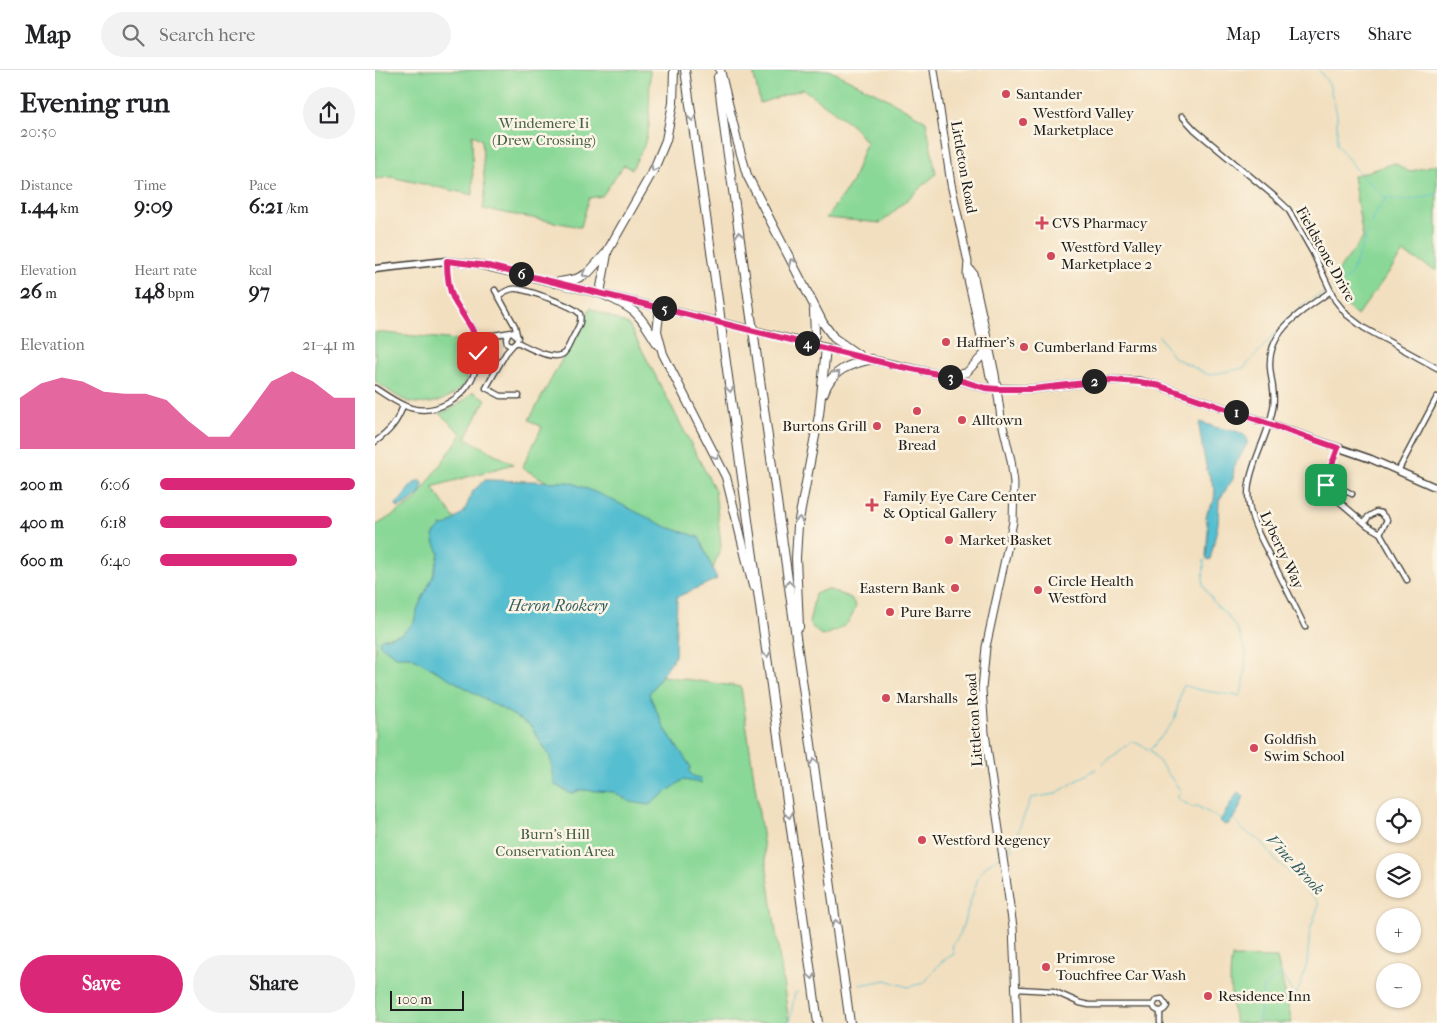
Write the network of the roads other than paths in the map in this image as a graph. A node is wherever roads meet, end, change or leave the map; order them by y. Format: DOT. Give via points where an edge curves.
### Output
graph roads {
  1 [pos="674,70"];
  2 [pos="685,70"];
  3 [pos="719,70"];
  4 [pos="934,70"];
  5 [pos="1182,116"];
  6 [pos="607,252"];
  7 [pos="447,261"];
  8 [pos="969,268"];
  9 [pos="375,269"];
  10 [pos="555,282"];
  11 [pos="495,290"];
  12 [pos="1331,292"];
  13 [pos="600,294"];
  14 [pos="498,296"];
  15 [pos="814,306"];
  16 [pos="660,308"];
  17 [pos="510,319"];
  18 [pos="509,333"];
  19 [pos="517,335"];
  20 [pos="493,336"];
  21 [pos="476,338"];
  22 [pos="507,342"];
  23 [pos="515,343"];
  24 [pos="811,344"];
  25 [pos="826,348"];
  26 [pos="661,350"];
  27 [pos="506,352"];
  28 [pos="985,354"];
  29 [pos="860,356"];
  30 [pos="872,359"];
  31 [pos="1437,368"];
  32 [pos="943,375"];
  33 [pos="375,388"];
  34 [pos="997,389"];
  35 [pos="519,396"];
  36 [pos="1437,397"];
  37 [pos="403,406"];
  38 [pos="820,407"];
  39 [pos="1269,424"];
  40 [pos="375,442"];
  41 [pos="1338,448"];
  42 [pos="1398,471"];
  43 [pos="1327,480"];
  44 [pos="1437,488"];
  45 [pos="1352,494"];
  46 [pos="1365,522"];
  47 [pos="1380,533"];
  48 [pos="1407,580"];
  49 [pos="762,623"];
  50 [pos="1305,627"];
  51 [pos="799,656"];
  52 [pos="1017,989"];
  53 [pos="1153,1005"];
  54 [pos="1160,1011"];
  55 [pos="818,1023"];
  56 [pos="850,1023"];
  57 [pos="1017,1023"];
  58 [pos="1160,1023"];
  1 -- 6 [label="highway, one-way" via="671,116 661,154"];
  2 -- 49 [label="highway, one-way, bridge"];
  15 -- 3 [label="highway, one-way" via="747,175"];
  51 -- 3 [label="highway, one-way, bridge" via="725,134"];
  4 -- 8 [label="main road, Littleton Road" via="953,193"];
  5 -- 12 [label="street, Fieldstone Drive" via="1287,210 1300,228"];
  6 -- 10 [label="highway, one-way" via="588,273 576,279"];
  6 -- 13 [label="highway"];
  7 -- 9 [label="main road"];
  7 -- 10 [label="main road" via="476,264"];
  7 -- 21 [label="street" via="450,290"];
  8 -- 28 [label="main road, Littleton Road" via="967,275"];
  8 -- 34 [label="main road, Littleton Road" via="973,273"];
  10 -- 13 [label="main road"];
  11 -- 14 [label="street"];
  12 -- 31 [label="street, Fieldstone Drive" via="1340,308 1359,324"];
  12 -- 39 [label="street, Lyberty Way" via="1294,316 1272,346 1270,368 1274,406"];
  13 -- 16 [label="main road"];
  13 -- 26 [label="highway" via="634,310"];
  14 -- 17 [label="street"];
  14 -- 23 [label="street" via="519,289 572,307 579,314 580,324 561,354 552,356"];
  15 -- 24 [label="highway" via="815,335"];
  15 -- 29 [label="highway" via="834,338"];
  16 -- 24 [label="main road"];
  16 -- 26 [label="highway" via="657,331"];
  17 -- 18 [label="street"];
  17 -- 19 [label="street"];
  18 -- 19 [label="street"];
  18 -- 20 [label="street"];
  18 -- 22 [label="street"];
  19 -- 23 [label="street"];
  20 -- 21 [label="street"];
  20 -- 22 [label="street"];
  21 -- 37 [label="street" via="477,365 459,396 437,408"];
  22 -- 23 [label="street"];
  22 -- 27 [label="street"];
  23 -- 27 [label="street"];
  24 -- 25 [label="main road"];
  25 -- 29 [label="main road"];
  25 -- 38 [label="highway"];
  26 -- 49 [label="highway, one-way" via="726,477"];
  27 -- 35 [label="street" via="486,388 501,396"];
  28 -- 32 [label="main road" via="966,373"];
  28 -- 34 [label="main road, Littleton Road"];
  29 -- 30 [label="main road"];
  30 -- 32 [label="main road"];
  38 -- 30 [label="highway, one-way" via="825,389 841,368"];
  32 -- 34 [label="main road"];
  33 -- 37 [label="street"];
  34 -- 39 [label="main road" via="1033,389 1111,380 1140,382 1190,395"];
  34 -- 52 [label="main road, Littleton Road" via="1013,473 1014,514 985,647 982,689 985,733 1013,927"];
  36 -- 42 [label="street"];
  37 -- 40 [label="street" via="397,421"];
  51 -- 38 [label="highway, one-way" via="798,525"];
  39 -- 41 [label="main road"];
  39 -- 50 [label="street, Lyberty Way" via="1250,476 1248,503 1257,529"];
  41 -- 42 [label="main road"];
  41 -- 43 [label="street"];
  42 -- 44 [label="main road"];
  43 -- 45 [label="street"];
  43 -- 46 [label="street" via="1330,494"];
  46 -- 47 [label="street"];
  46 -- 47 [label="street" via="1368,516 1381,513 1387,520"];
  47 -- 48 [label="street"];
  49 -- 55 [label="highway, one-way"];
  56 -- 51 [label="highway, one-way"];
  52 -- 53 [label="street" via="1053,991 1089,1005"];
  52 -- 57 [label="main road, Littleton Road"];
  53 -- 54 [label="street"];
  53 -- 54 [label="street" via="1159,999 1164,1000 1167,1006"];
  54 -- 58 [label="street"];
}
